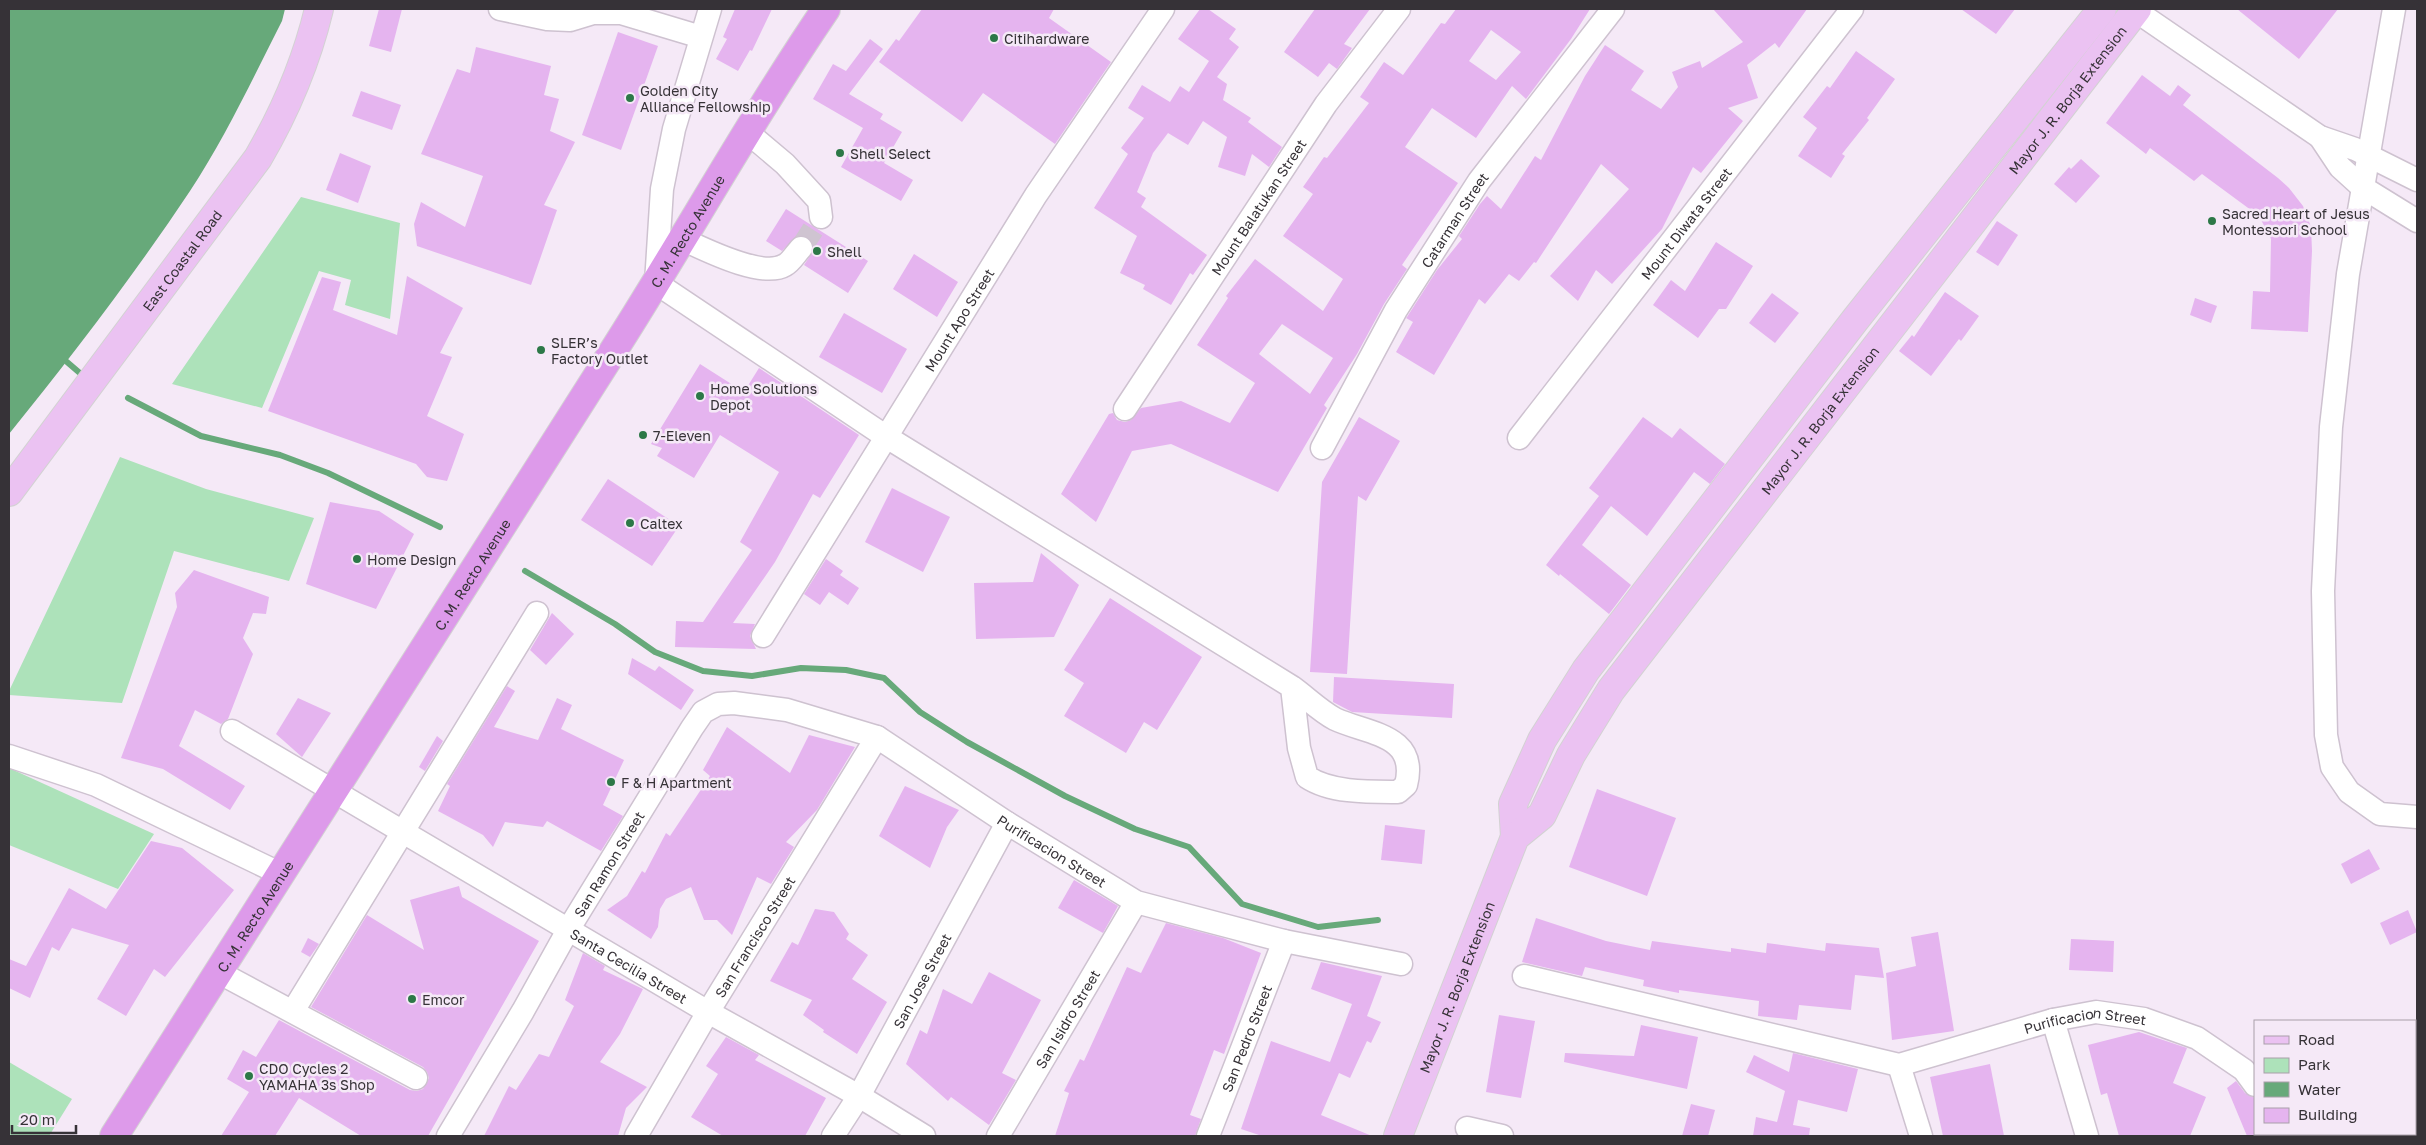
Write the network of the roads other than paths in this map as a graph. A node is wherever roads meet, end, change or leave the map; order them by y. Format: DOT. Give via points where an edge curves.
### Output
graph roads {
  1 [pos="319,9"];
  2 [pos="500,9"];
  3 [pos="710,9"];
  4 [pos="826,9"];
  5 [pos="1163,9"];
  6 [pos="1400,9"];
  7 [pos="1613,9"];
  8 [pos="1852,9"];
  9 [pos="2102,9"];
  10 [pos="2135,9"];
  11 [pos="2394,9"];
  12 [pos="701,37"];
  13 [pos="746,131"];
  14 [pos="2320,137"];
  15 [pos="2369,156"];
  16 [pos="2417,180"];
  17 [pos="2362,187"];
  18 [pos="821,217"];
  19 [pos="2417,221"];
  20 [pos="682,239"];
  21 [pos="801,248"];
  22 [pos="656,283"];
  23 [pos="1855,320"];
  24 [pos="1882,338"];
  25 [pos="1125,409"];
  26 [pos="885,436"];
  27 [pos="1519,438"];
  28 [pos="1322,448"];
  29 [pos="9,492"];
  30 [pos="1697,526"];
  31 [pos="1722,545"];
  32 [pos="537,613"];
  33 [pos="763,636"];
  34 [pos="1292,687"];
  35 [pos="718,704"];
  36 [pos="232,731"];
  37 [pos="876,736"];
  38 [pos="9,756"];
  39 [pos="335,792"];
  40 [pos="2417,817"];
  41 [pos="1007,823"];
  42 [pos="403,832"];
  43 [pos="1510,848"];
  44 [pos="281,874"];
  45 [pos="1136,902"];
  46 [pos="568,930"];
  47 [pos="1284,941"];
  48 [pos="1401,964"];
  49 [pos="220,972"];
  50 [pos="1524,976"];
  51 [pos="293,1011"];
  52 [pos="708,1012"];
  53 [pos="2053,1020"];
  54 [pos="1899,1065"];
  55 [pos="416,1078"];
  56 [pos="2254,1084"];
  57 [pos="859,1096"];
  58 [pos="1467,1128"];
  59 [pos="114,1136"];
  60 [pos="448,1136"];
  61 [pos="636,1136"];
  62 [pos="833,1136"];
  63 [pos="924,1136"];
  64 [pos="998,1136"];
  65 [pos="1208,1136"];
  66 [pos="1398,1136"];
  67 [pos="1502,1136"];
  68 [pos="1922,1136"];
  69 [pos="2087,1136"];
  1 -- 29 [label="main road, East Coastal Road" via="296,83 258,158"];
  2 -- 12 [label="street" via="547,19 570,20 594,14 621,13"];
  3 -- 12 [label="street"];
  4 -- 13 [label="highway, C. M. Recto Avenue"];
  5 -- 26 [label="street, Mount Apo Street" via="1036,195"];
  6 -- 25 [label="street, Mount Balatukan Street" via="1326,104"];
  7 -- 28 [label="street, Catarman Street" via="1479,181 1396,310"];
  8 -- 27 [label="street, Mount Diwata Street"];
  9 -- 23 [label="main road, Mayor J. R. Borja Extension"];
  10 -- 14 [label="street"];
  10 -- 24 [label="main road, Mayor J. R. Borja Extension"];
  11 -- 15 [label="street"];
  12 -- 22 [label="street" via="674,129 662,189"];
  13 -- 18 [label="street" via="819,201"];
  13 -- 20 [label="highway, C. M. Recto Avenue"];
  14 -- 15 [label="street"];
  14 -- 17 [label="street" via="2340,167"];
  15 -- 16 [label="street"];
  15 -- 17 [label="street"];
  17 -- 19 [label="street"];
  17 -- 40 [label="street" via="2348,274 2329,456 2323,591 2326,735 2332,767 2349,792 2380,814"];
  20 -- 21 [label="street" via="736,263 770,268 784,266"];
  20 -- 22 [label="highway, C. M. Recto Avenue"];
  22 -- 26 [label="street"];
  22 -- 39 [label="highway, C. M. Recto Avenue"];
  23 -- 24 [label="main road"];
  23 -- 30 [label="main road, Mayor J. R. Borja Extension"];
  24 -- 31 [label="main road, Mayor J. R. Borja Extension"];
  26 -- 33 [label="street, Mount Apo Street"];
  26 -- 34 [label="street"];
  30 -- 31 [label="main road"];
  30 -- 43 [label="main road, Mayor J. R. Borja Extension" via="1586,670 1542,740 1513,804"];
  31 -- 43 [label="main road, Mayor J. R. Borja Extension" via="1611,690 1570,755 1542,815"];
  32 -- 42 [label="street"];
  34 -- 34 [label="street" via="1299,748 1307,777 1318,784 1372,792 1398,792 1406,785 1408,766 1403,751 1388,736 1334,718"];
  35 -- 37 [label="street, Purificacion Street" via="787,710"];
  35 -- 46 [label="street, San Ramon Street" via="703,712"];
  36 -- 39 [label="street, Santa Cecilia Street"];
  37 -- 41 [label="street, Purificacion Street"];
  37 -- 52 [label="street, San Francisco Street"];
  38 -- 44 [label="street" via="96,785"];
  39 -- 42 [label="street, Santa Cecilia Street"];
  39 -- 44 [label="highway, C. M. Recto Avenue"];
  41 -- 45 [label="street, Purificacion Street"];
  41 -- 57 [label="street, San Jose Street"];
  42 -- 46 [label="street, Santa Cecilia Street"];
  42 -- 51 [label="street"];
  43 -- 66 [label="main road, Mayor J. R. Borja Extension"];
  44 -- 49 [label="highway, C. M. Recto Avenue"];
  45 -- 47 [label="street, Purificacion Street"];
  45 -- 64 [label="street, San Isidro Street"];
  46 -- 52 [label="street, Santa Cecilia Street"];
  46 -- 60 [label="street, San Ramon Street"];
  47 -- 48 [label="street, Purificacion Street"];
  47 -- 65 [label="street, San Pedro Street"];
  49 -- 51 [label="street"];
  49 -- 59 [label="highway, C. M. Recto Avenue"];
  50 -- 54 [label="street"];
  51 -- 55 [label="street"];
  52 -- 57 [label="street, Santa Cecilia Street"];
  52 -- 61 [label="street, San Francisco Street"];
  53 -- 54 [label="street, Purificacion Street"];
  53 -- 56 [label="street, Purificacion Street" via="2096,1012 2144,1019 2197,1038 2244,1070"];
  53 -- 69 [label="street"];
  54 -- 68 [label="street"];
  57 -- 62 [label="street, San Jose Street"];
  57 -- 63 [label="street, Santa Cecilia Street"];
  58 -- 67 [label="street"];
}
